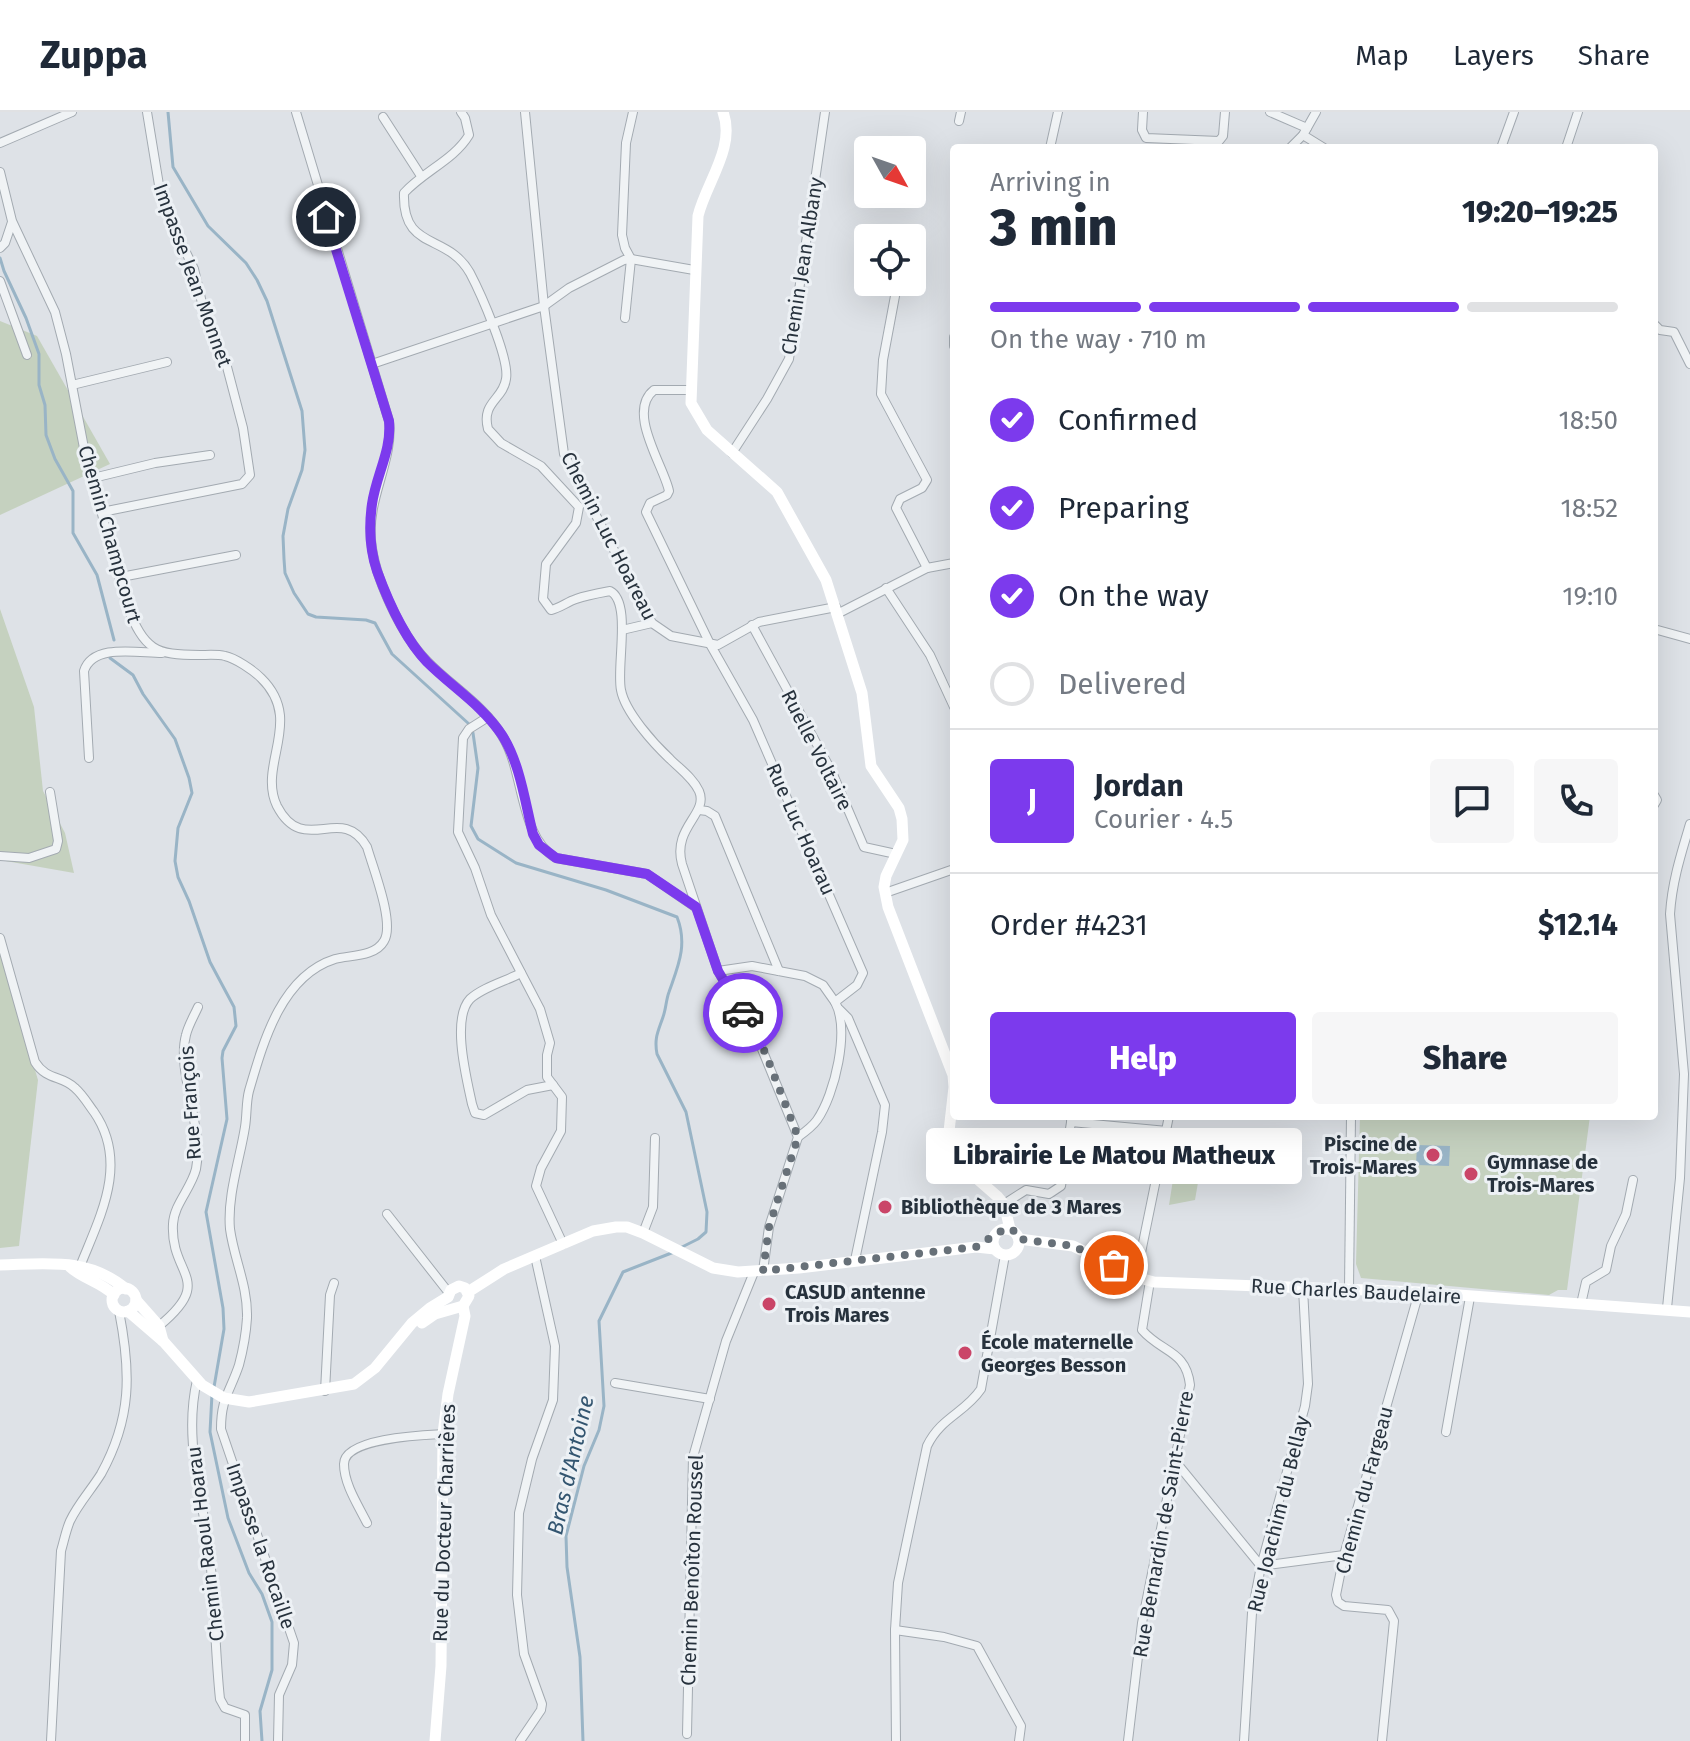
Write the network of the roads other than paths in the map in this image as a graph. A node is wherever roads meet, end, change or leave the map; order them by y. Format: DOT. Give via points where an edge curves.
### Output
graph roads {
  1 [pos="72,112"];
  2 [pos="147,112"];
  3 [pos="296,112"];
  4 [pos="461,112"];
  5 [pos="525,112"];
  6 [pos="633,112"];
  7 [pos="723,112"];
  8 [pos="825,112"];
  9 [pos="1058,112"];
  10 [pos="1143,112"];
  11 [pos="1225,112"];
  12 [pos="1270,112"];
  13 [pos="1316,112"];
  14 [pos="1514,112"];
  15 [pos="1578,112"];
  16 [pos="383,117"];
  17 [pos="1305,132"];
  18 [pos="0,143"];
  19 [pos="1051,144"];
  20 [pos="1294,144"];
  21 [pos="1319,144"];
  22 [pos="1502,144"];
  23 [pos="1567,144"];
  24 [pos="0,172"];
  25 [pos="421,176"];
  26 [pos="12,221"];
  27 [pos="0,248"];
  28 [pos="631,259"];
  29 [pos="694,270"];
  30 [pos="0,281"];
  31 [pos="895,296"];
  32 [pos="544,306"];
  33 [pos="625,318"];
  34 [pos="492,325"];
  35 [pos="1658,328"];
  36 [pos="27,355"];
  37 [pos="167,362"];
  38 [pos="372,364"];
  39 [pos="1690,364"];
  40 [pos="72,385"];
  41 [pos="690,390"];
  42 [pos="732,453"];
  43 [pos="210,455"];
  44 [pos="93,478"];
  45 [pos="102,512"];
  46 [pos="236,555"];
  47 [pos="950,564"];
  48 [pos="927,568"];
  49 [pos="121,577"];
  50 [pos="886,588"];
  51 [pos="837,610"];
  52 [pos="652,623"];
  53 [pos="752,625"];
  54 [pos="622,630"];
  55 [pos="1658,630"];
  56 [pos="1690,639"];
  57 [pos="710,644"];
  58 [pos="163,653"];
  59 [pos="950,698"];
  60 [pos="488,717"];
  61 [pos="89,758"];
  62 [pos="50,792"];
  63 [pos="699,810"];
  64 [pos="1690,824"];
  65 [pos="896,854"];
  66 [pos="0,856"];
  67 [pos="950,870"];
  68 [pos="885,893"];
  69 [pos="696,907"];
  70 [pos="0,938"];
  71 [pos="718,971"];
  72 [pos="779,971"];
  73 [pos="521,973"];
  74 [pos="837,1005"];
  75 [pos="198,1007"];
  76 [pos="950,1067"];
  77 [pos="553,1085"];
  78 [pos="950,1120"];
  79 [pos="1072,1120"];
  80 [pos="1080,1120"];
  81 [pos="1168,1120"];
  82 [pos="1351,1120"];
  83 [pos="1167,1131"];
  84 [pos="798,1137"];
  85 [pos="655,1138"];
  86 [pos="1633,1180"];
  87 [pos="1004,1204"];
  88 [pos="387,1214"];
  89 [pos="1006,1225"];
  90 [pos="643,1233"];
  91 [pos="1022,1243"];
  92 [pos="563,1244"];
  93 [pos="998,1248"];
  94 [pos="535,1256"];
  95 [pos="855,1260"];
  96 [pos="0,1265"];
  97 [pos="76,1268"];
  98 [pos="758,1271"];
  99 [pos="1136,1277"];
  100 [pos="1150,1281"];
  101 [pos="334,1283"];
  102 [pos="1303,1288"];
  103 [pos="1349,1288"];
  104 [pos="126,1289"];
  105 [pos="466,1290"];
  106 [pos="1419,1292"];
  107 [pos="114,1295"];
  108 [pos="1470,1297"];
  109 [pos="136,1300"];
  110 [pos="454,1301"];
  111 [pos="1581,1304"];
  112 [pos="1667,1308"];
  113 [pos="124,1311"];
  114 [pos="1690,1312"];
  115 [pos="159,1326"];
  116 [pos="164,1342"];
  117 [pos="200,1382"];
  118 [pos="615,1383"];
  119 [pos="325,1391"];
  120 [pos="221,1396"];
  121 [pos="710,1399"];
  122 [pos="1446,1432"];
  123 [pos="443,1434"];
  124 [pos="1175,1461"];
  125 [pos="367,1523"];
  126 [pos="1344,1555"];
  127 [pos="1261,1566"];
  128 [pos="895,1630"];
  129 [pos="687,1734"];
  130 [pos="51,1741"];
  131 [pos="245,1741"];
  132 [pos="278,1741"];
  133 [pos="435,1741"];
  134 [pos="520,1741"];
  135 [pos="896,1741"];
  136 [pos="1019,1741"];
  137 [pos="1128,1741"];
  138 [pos="1244,1741"];
  139 [pos="1382,1741"];
  1 -- 18 [label="street"];
  2 -- 45 [label="street, Impasse Jean Monnet" via="159,185 227,367 250,475 242,484"];
  3 -- 38 [label="street"];
  4 -- 25 [label="street" via="469,135 460,150"];
  5 -- 32 [label="street, Chemin Luc Hoareau"];
  6 -- 28 [label="street" via="626,143 622,235"];
  7 -- 29 [label="main road" via="728,134 698,216"];
  8 -- 42 [label="street, Chemin Jean Albany" via="789,359"];
  9 -- 19 [label="street"];
  10 -- 11 [label="street" via="1146,138 1219,141"];
  12 -- 17 [label="street"];
  13 -- 17 [label="street"];
  14 -- 22 [label="street"];
  15 -- 23 [label="street"];
  16 -- 25 [label="street"];
  17 -- 20 [label="street"];
  17 -- 21 [label="street"];
  24 -- 26 [label="street, Chemin Champcourt"];
  25 -- 34 [label="street" via="404,193 403,214 413,231 453,252 466,266"];
  26 -- 27 [label="street"];
  26 -- 40 [label="street, Chemin Champcourt" via="55,312"];
  28 -- 29 [label="street"];
  28 -- 32 [label="street"];
  28 -- 33 [label="street"];
  29 -- 41 [label="main road"];
  30 -- 36 [label="street"];
  31 -- 48 [label="street" via="881,390 927,480 896,508"];
  32 -- 34 [label="street"];
  32 -- 52 [label="street, Chemin Luc Hoareau" via="564,454"];
  34 -- 38 [label="street"];
  34 -- 54 [label="street" via="507,376 488,409 488,429 501,443 541,466 579,507 576,523 546,564 545,605 556,610 575,599 610,591 620,601"];
  35 -- 39 [label="street" via="1674,332"];
  37 -- 40 [label="street"];
  38 -- 60 [label="street" via="390,434 372,503 377,570 425,660"];
  40 -- 44 [label="street, Chemin Champcourt"];
  41 -- 42 [label="main road" via="691,403 707,430"];
  41 -- 57 [label="street" via="654,390 647,396 647,434 669,487 646,512"];
  42 -- 51 [label="main road" via="777,492"];
  43 -- 44 [label="street"];
  44 -- 45 [label="street, Chemin Champcourt"];
  45 -- 49 [label="street, Chemin Champcourt"];
  46 -- 49 [label="street"];
  47 -- 48 [label="street"];
  48 -- 50 [label="street"];
  49 -- 58 [label="street, Chemin Champcourt" via="141,637"];
  50 -- 51 [label="street"];
  50 -- 59 [label="street" via="930,655"];
  51 -- 53 [label="street"];
  51 -- 65 [label="main road" via="862,693 871,766 902,819 903,840"];
  52 -- 54 [label="street"];
  52 -- 57 [label="street, Chemin Luc Hoareau" via="671,636"];
  53 -- 57 [label="street" via="725,642"];
  53 -- 65 [label="street, Ruelle Voltaire" via="832,772 864,847"];
  54 -- 63 [label="street" via="621,690 652,739 694,783 701,796"];
  55 -- 56 [label="street"];
  57 -- 74 [label="street, Rue Luc Hoarau" via="753,720 861,964 861,981"];
  58 -- 61 [label="street" via="108,653 90,660 84,671"];
  58 -- 120 [label="street" via="225,656 260,677 277,703 282,723 272,781 275,802 296,828 338,826 362,838 388,923 385,941 377,949 332,960 286,995 248,1094 230,1223 243,1276 246,1334 238,1366"];
  60 -- 69 [label="street" via="514,760 533,834 547,853 647,874"];
  60 -- 73 [label="street" via="463,738 458,832"];
  62 -- 66 [label="street" via="56,849 29,858"];
  63 -- 69 [label="street" via="683,834 680,854"];
  63 -- 72 [label="street" via="715,816"];
  64 -- 112 [label="street" via="1674,876 1670,914 1684,1074"];
  65 -- 68 [label="main road"];
  67 -- 68 [label="street"];
  68 -- 76 [label="main road"];
  69 -- 71 [label="street"];
  70 -- 97 [label="street" via="35,1062 48,1076 75,1088 99,1119 108,1143 109,1190"];
  71 -- 72 [label="street" via="752,966"];
  71 -- 84 [label="street" via="757,1037"];
  72 -- 74 [label="street" via="818,980"];
  73 -- 77 [label="street" via="548,1029 546,1069"];
  73 -- 77 [label="street" via="475,995 463,1012 462,1044 472,1104 475,1113 484,1115 527,1090"];
  74 -- 84 [label="street" via="838,1063 831,1089 818,1119"];
  74 -- 95 [label="street" via="848,1018 885,1105"];
  75 -- 115 [label="street, Rue François" via="185,1036 184,1056 196,1128 196,1167 172,1227 188,1292 179,1310"];
  77 -- 92 [label="street" via="562,1097 561,1131 536,1186"];
  78 -- 87 [label="main road" via="947,1149"];
  79 -- 87 [label="street" via="1061,1186 1049,1194 1026,1190"];
  80 -- 83 [label="street"];
  81 -- 83 [label="street"];
  82 -- 103 [label="street"];
  83 -- 99 [label="street"];
  84 -- 98 [label="street, Chemin Benoîton Roussel"];
  85 -- 90 [label="street" via="653,1207"];
  86 -- 111 [label="street" via="1606,1270 1586,1282"];
  87 -- 89 [label="main road"];
  88 -- 110 [label="street"];
  89 -- 91 [label="main road"];
  89 -- 93 [label="main road"];
  90 -- 92 [label="main road" via="603,1228"];
  90 -- 98 [label="main road" via="724,1271"];
  91 -- 93 [label="main road" via="1013,1253"];
  91 -- 99 [label="main road, Rue Charles Baudelaire" via="1073,1246"];
  92 -- 94 [label="main road"];
  93 -- 95 [label="main road"];
  93 -- 128 [label="street" via="981,1389 971,1403 938,1426 927,1446 898,1583"];
  94 -- 105 [label="main road"];
  94 -- 134 [label="street" via="555,1351 553,1405 519,1513 517,1595 524,1654 542,1704"];
  95 -- 98 [label="main road"];
  96 -- 97 [label="main road"];
  97 -- 104 [label="main road" via="97,1270"];
  97 -- 107 [label="main road"];
  98 -- 121 [label="street, Chemin Benoîton Roussel" via="726,1341"];
  99 -- 100 [label="main road, Rue Charles Baudelaire"];
  100 -- 102 [label="main road, Rue Charles Baudelaire"];
  100 -- 124 [label="street, Rue Bernardin de Saint-Pierre" via="1142,1330 1179,1357 1190,1385"];
  101 -- 119 [label="street"];
  102 -- 103 [label="main road, Rue Charles Baudelaire"];
  102 -- 127 [label="street, Rue Joachim du Bellay" via="1305,1406"];
  103 -- 106 [label="main road, Rue Charles Baudelaire"];
  104 -- 107 [label="main road"];
  104 -- 109 [label="main road"];
  105 -- 110 [label="main road" via="456,1286"];
  105 -- 110 [label="main road, Rue du Docteur Charrières" via="468,1302"];
  106 -- 108 [label="main road, Rue Charles Baudelaire"];
  106 -- 126 [label="street, Chemin du Fargeau"];
  107 -- 113 [label="main road" via="114,1306"];
  108 -- 111 [label="main road, Rue Charles Baudelaire"];
  108 -- 122 [label="street"];
  109 -- 113 [label="main road"];
  109 -- 115 [label="main road"];
  110 -- 119 [label="main road" via="408,1331 360,1380"];
  110 -- 123 [label="main road, Rue du Docteur Charrières" via="465,1316"];
  111 -- 112 [label="main road, Rue Charles Baudelaire"];
  112 -- 114 [label="main road, Rue Charles Baudelaire"];
  113 -- 116 [label="main road"];
  113 -- 130 [label="street" via="125,1414 101,1473 70,1521 61,1551"];
  115 -- 116 [label="main road"];
  116 -- 117 [label="main road"];
  117 -- 120 [label="main road"];
  117 -- 131 [label="street, Chemin Raoul Hoarau" via="191,1408 193,1463 210,1555 220,1699 225,1708 245,1715"];
  118 -- 121 [label="street"];
  119 -- 120 [label="main road" via="249,1402"];
  120 -- 132 [label="street, Impasse la Rocaille" via="224,1444 294,1643 292,1665 279,1695"];
  121 -- 129 [label="street, Chemin Benoîton Roussel" via="693,1457"];
  123 -- 125 [label="street" via="394,1437 346,1457 350,1489"];
  123 -- 133 [label="main road, Rue du Docteur Charrières" via="441,1666"];
  124 -- 127 [label="street"];
  124 -- 137 [label="street, Rue Bernardin de Saint-Pierre" via="1142,1623"];
  126 -- 127 [label="street"];
  126 -- 139 [label="street, Chemin du Fargeau" via="1338,1602 1384,1609 1394,1621"];
  127 -- 138 [label="street, Rue Joachim du Bellay" via="1252,1613"];
  128 -- 135 [label="street"];
  128 -- 136 [label="street" via="977,1646 1021,1726"];
}
